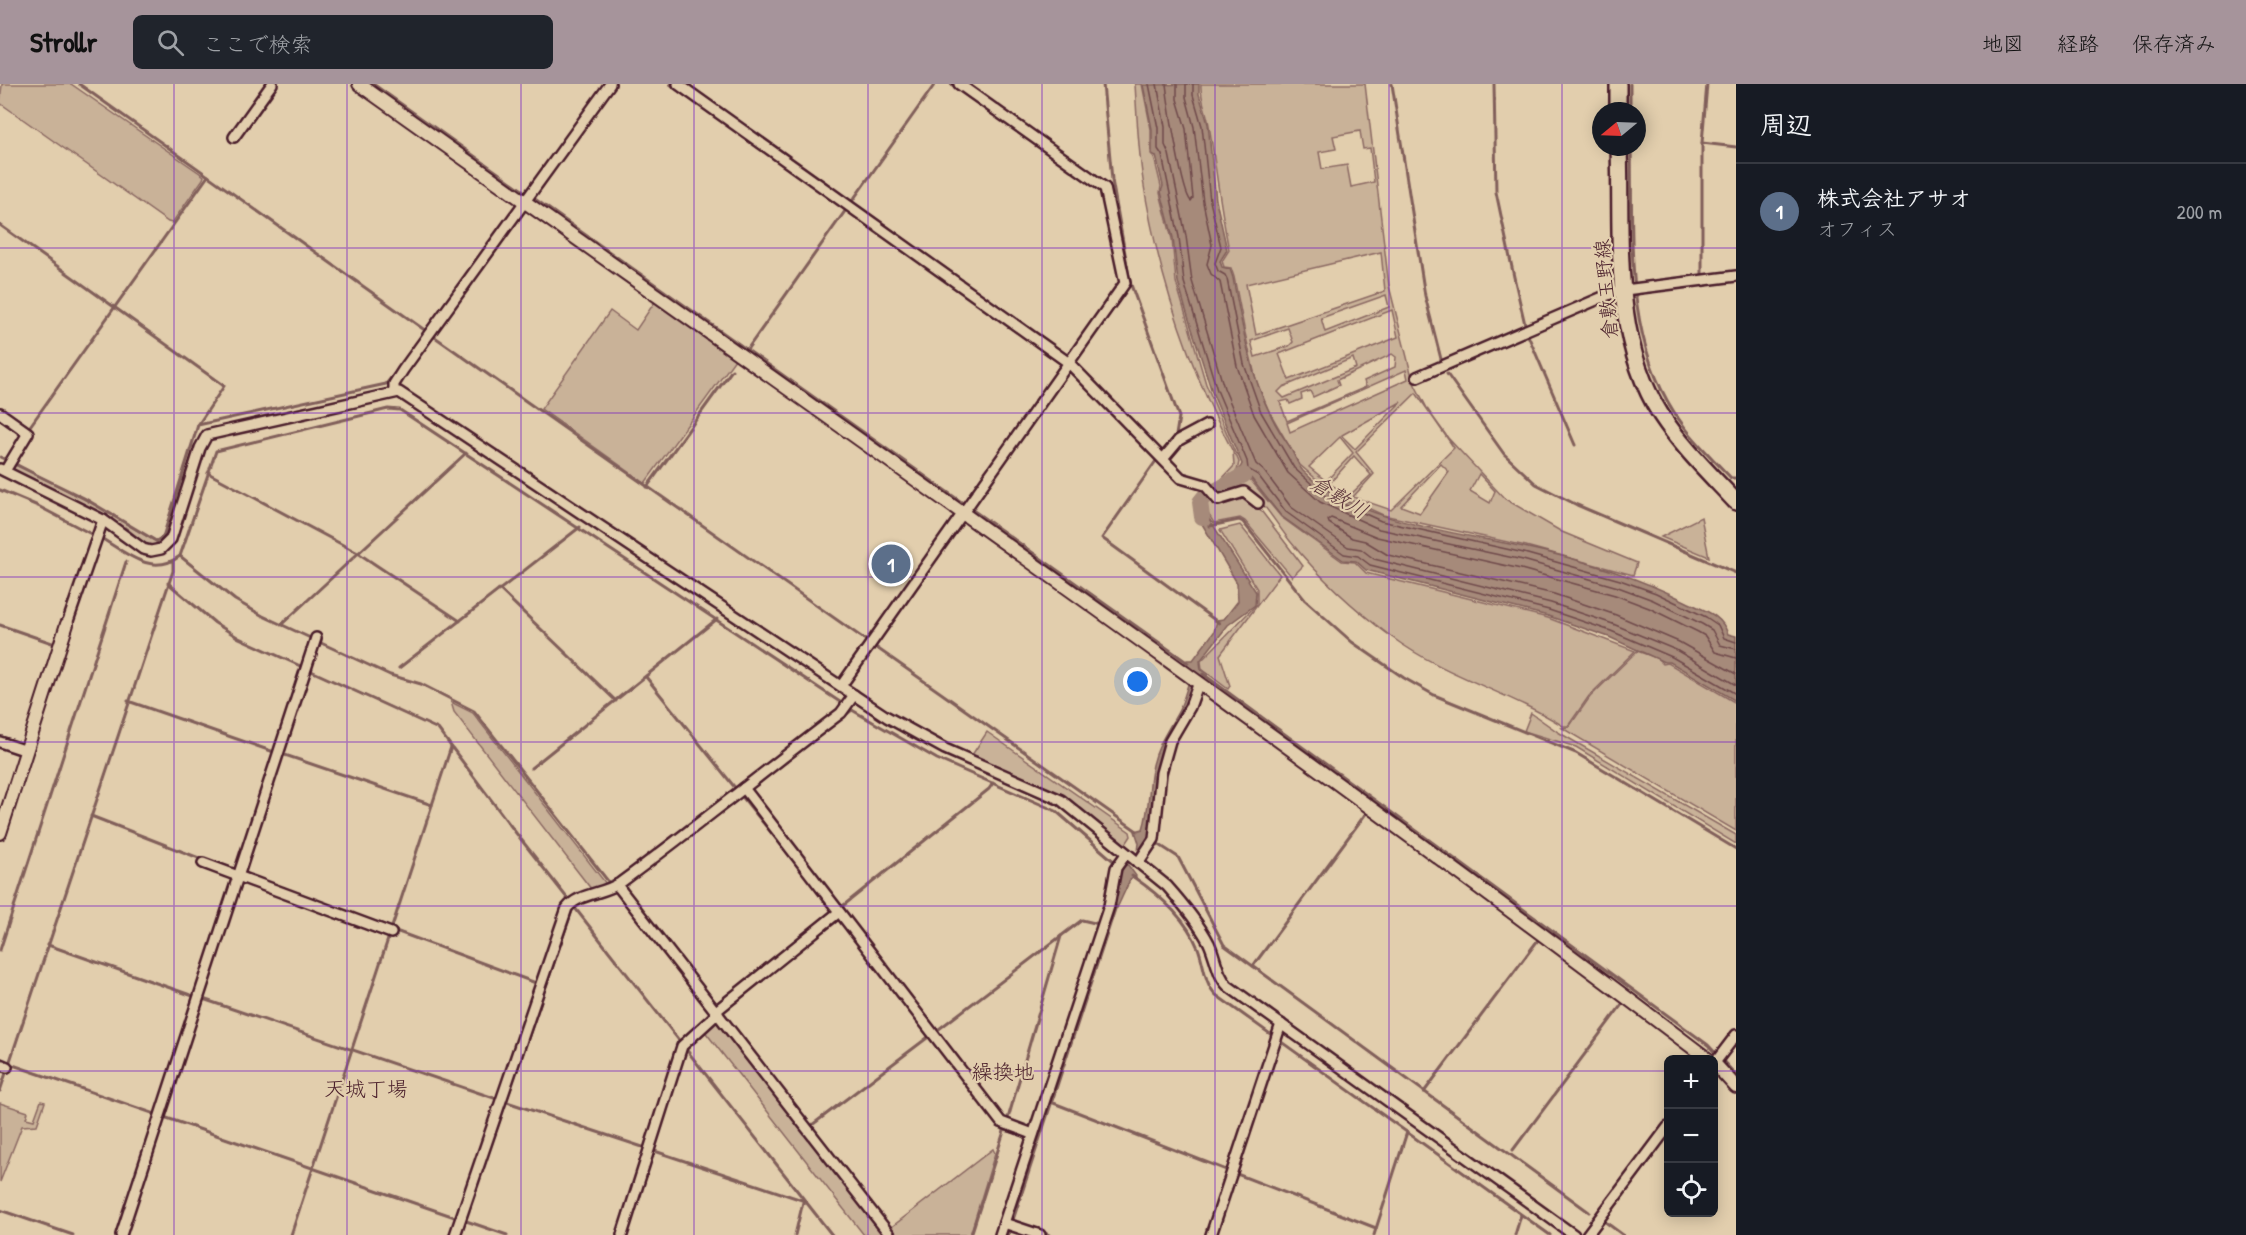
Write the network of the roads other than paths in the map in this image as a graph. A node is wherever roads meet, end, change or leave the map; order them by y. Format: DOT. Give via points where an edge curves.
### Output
graph roads {
  1 [pos="272,84"];
  2 [pos="359,84"];
  3 [pos="610,84"];
  4 [pos="678,84"];
  5 [pos="959,84"];
  6 [pos="1618,84"];
  7 [pos="1618,102"];
  8 [pos="234,137"];
  9 [pos="1620,156"];
  10 [pos="529,198"];
  11 [pos="1736,276"];
  12 [pos="1631,290"];
  13 [pos="1069,363"];
  14 [pos="1417,377"];
  15 [pos="394,391"];
  16 [pos="0,413"];
  17 [pos="1207,425"];
  18 [pos="1161,457"];
  19 [pos="3,470"];
  20 [pos="1736,502"];
  21 [pos="1258,503"];
  22 [pos="966,510"];
  23 [pos="103,520"];
  24 [pos="67,624"];
  25 [pos="315,640"];
  26 [pos="1195,679"];
  27 [pos="841,686"];
  28 [pos="849,703"];
  29 [pos="0,742"];
  30 [pos="27,751"];
  31 [pos="743,791"];
  32 [pos="0,833"];
  33 [pos="1121,862"];
  34 [pos="203,863"];
  35 [pos="1138,863"];
  36 [pos="238,876"];
  37 [pos="616,887"];
  38 [pos="837,912"];
  39 [pos="389,932"];
  40 [pos="716,1014"];
  41 [pos="1281,1024"];
  42 [pos="1736,1035"];
  43 [pos="1708,1055"];
  44 [pos="1718,1056"];
  45 [pos="1718,1064"];
  46 [pos="1736,1087"];
  47 [pos="1664,1132"];
  48 [pos="1033,1136"];
  49 [pos="1009,1224"];
  50 [pos="121,1235"];
  51 [pos="455,1235"];
  52 [pos="622,1235"];
  53 [pos="890,1235"];
  54 [pos="1000,1235"];
  55 [pos="1040,1235"];
  56 [pos="1211,1235"];
  57 [pos="1575,1235"];
  58 [pos="1587,1235"];
  1 -- 8 [label="street"];
  2 -- 10 [label="street"];
  3 -- 10 [label="street"];
  4 -- 13 [label="street"];
  5 -- 13 [label="street" via="1106,188 1125,283"];
  6 -- 7 [label="main road"];
  9 -- 12 [label="main road, 倉敷玉野線"];
  10 -- 15 [label="street" via="395,382"];
  10 -- 22 [label="street"];
  11 -- 12 [label="street"];
  12 -- 14 [label="street" via="1526,329"];
  12 -- 20 [label="main road, 倉敷玉野線" via="1632,347 1645,384 1679,441"];
  13 -- 18 [label="street"];
  13 -- 22 [label="street"];
  15 -- 23 [label="street" via="207,435 171,539 161,549 143,549"];
  15 -- 27 [label="street"];
  16 -- 19 [label="street" via="28,432"];
  17 -- 18 [label="street"];
  18 -- 21 [label="street" via="1181,478 1205,485 1221,500 1244,492"];
  19 -- 23 [label="street"];
  22 -- 26 [label="street"];
  22 -- 27 [label="street"];
  23 -- 24 [label="street"];
  24 -- 30 [label="street"];
  25 -- 36 [label="street"];
  26 -- 35 [label="street" via="1190,707 1172,737 1162,767 1154,841"];
  26 -- 43 [label="street"];
  27 -- 28 [label="street"];
  28 -- 31 [label="street"];
  28 -- 33 [label="street" via="1061,800"];
  29 -- 30 [label="street"];
  30 -- 32 [label="street"];
  31 -- 37 [label="street"];
  31 -- 38 [label="street"];
  33 -- 35 [label="street"];
  33 -- 48 [label="street"];
  34 -- 36 [label="street"];
  35 -- 41 [label="street" via="1167,886 1195,920 1224,982"];
  36 -- 39 [label="street"];
  36 -- 50 [label="street"];
  37 -- 40 [label="street"];
  37 -- 51 [label="street" via="572,903"];
  38 -- 40 [label="street"];
  38 -- 48 [label="street" via="1006,1125"];
  40 -- 52 [label="street" via="683,1044"];
  40 -- 53 [label="street"];
  41 -- 56 [label="street"];
  41 -- 57 [label="street"];
  42 -- 44 [label="street"];
  45 -- 46 [label="street"];
  47 -- 58 [label="street"];
  48 -- 49 [label="street"];
  49 -- 54 [label="street"];
  49 -- 55 [label="street"];
}
